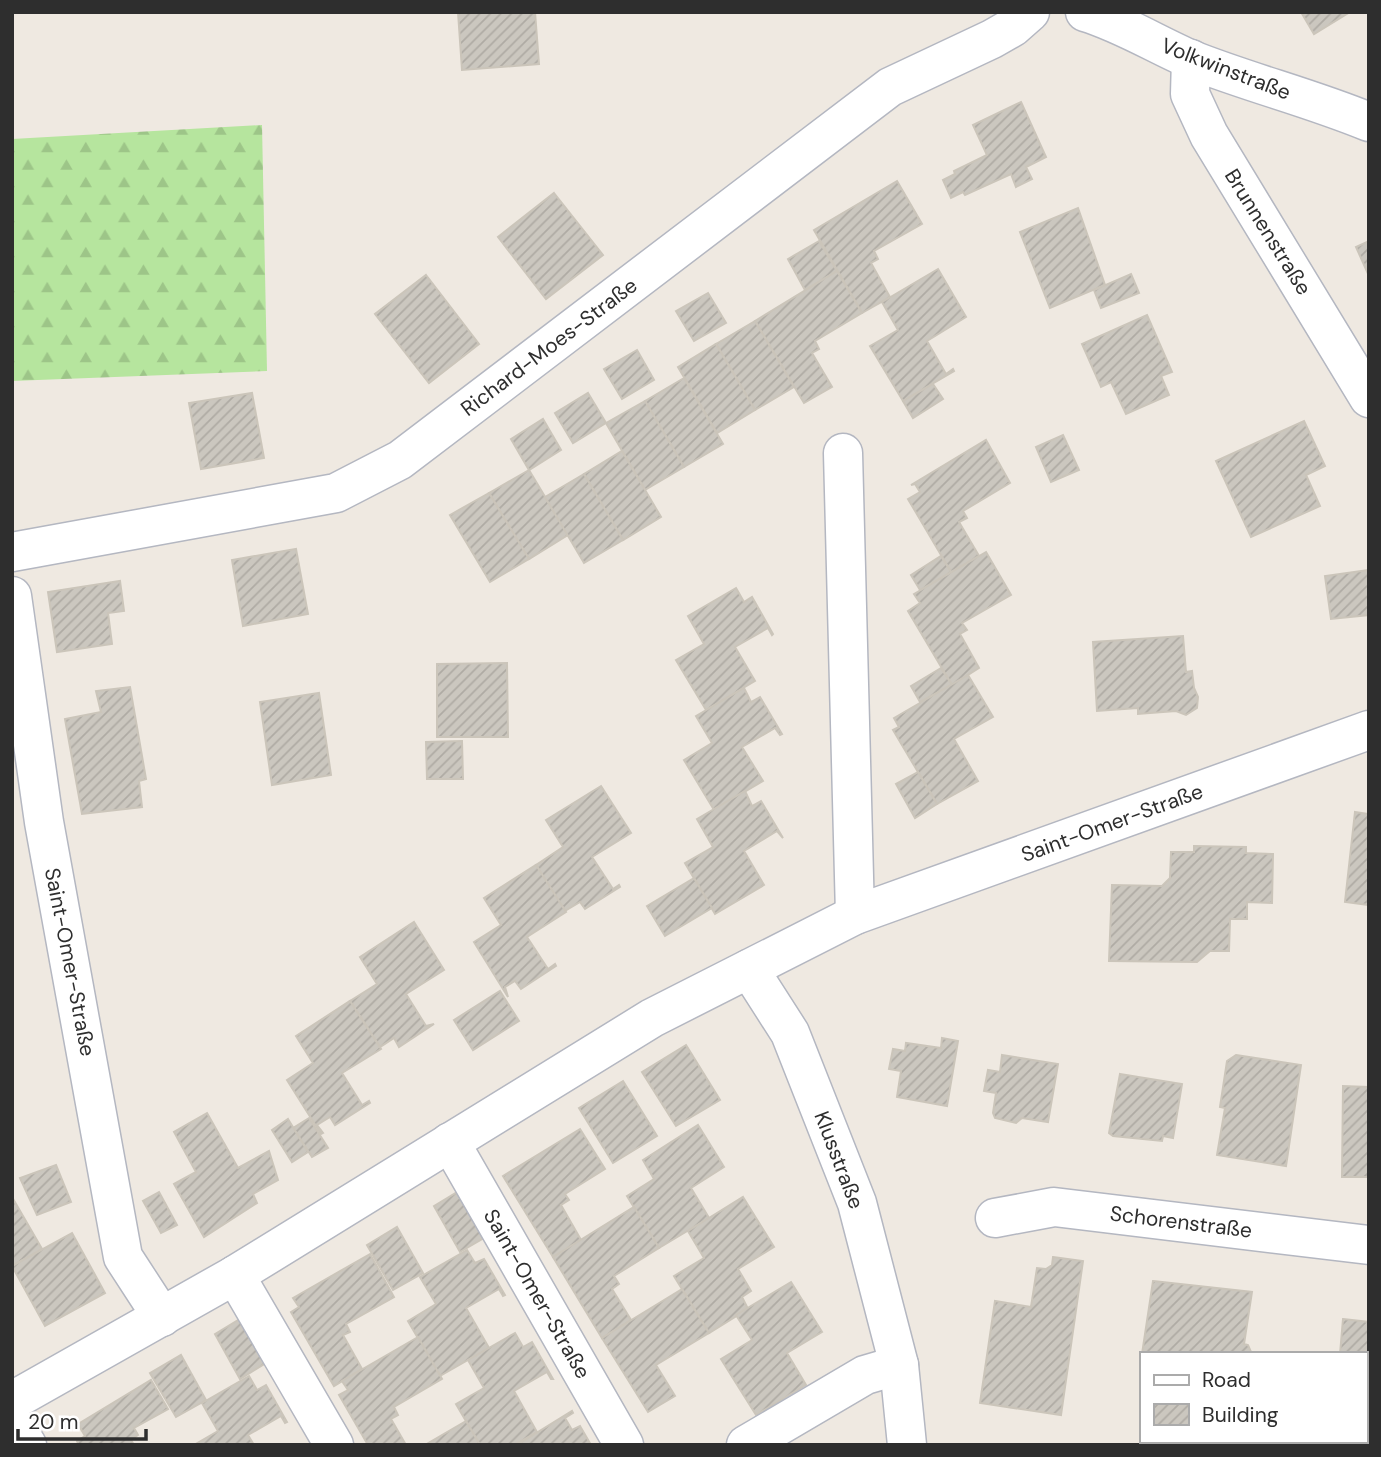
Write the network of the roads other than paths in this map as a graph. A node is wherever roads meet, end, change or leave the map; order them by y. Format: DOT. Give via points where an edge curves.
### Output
graph roads {
  1 [pos="1030,12"];
  2 [pos="1085,12"];
  3 [pos="1191,59"];
  4 [pos="1369,122"];
  5 [pos="1369,398"];
  6 [pos="844,453"];
  7 [pos="12,552"];
  8 [pos="12,596"];
  9 [pos="1369,730"];
  10 [pos="855,915"];
  11 [pos="749,969"];
  12 [pos="450,1142"];
  13 [pos="995,1218"];
  14 [pos="1369,1245"];
  15 [pos="235,1275"];
  16 [pos="162,1317"];
  17 [pos="899,1365"];
  18 [pos="12,1401"];
  19 [pos="12,1421"];
  20 [pos="27,1445"];
  21 [pos="334,1445"];
  22 [pos="624,1445"];
  23 [pos="746,1445"];
  24 [pos="907,1445"];
  1 -- 7 [label="street, Richard-Moes-Straße" via="992,39 890,87 400,460 336,494"];
  2 -- 3 [label="street, Volkwinstraße"];
  3 -- 4 [label="street, Volkwinstraße"];
  3 -- 5 [label="street, Brunnenstraße" via="1190,94 1209,135"];
  6 -- 10 [label="street"];
  8 -- 16 [label="street, Saint-Omer-Straße" via="44,822 124,1257"];
  9 -- 10 [label="street, Saint-Omer-Straße"];
  10 -- 11 [label="street, Saint-Omer-Straße"];
  11 -- 12 [label="street, Saint-Omer-Straße" via="652,1018"];
  11 -- 17 [label="street, Klusstraße" via="790,1033 857,1203"];
  12 -- 15 [label="street, Saint-Omer-Straße"];
  12 -- 22 [label="street, Saint-Omer-Straße"];
  13 -- 14 [label="street, Schorenstraße" via="1054,1207"];
  15 -- 16 [label="street, Saint-Omer-Straße"];
  15 -- 21 [label="street"];
  16 -- 18 [label="street, Saint-Omer-Straße"];
  17 -- 23 [label="street" via="865,1375"];
  17 -- 24 [label="street, Klusstraße"];
  19 -- 20 [label="street"];
}
